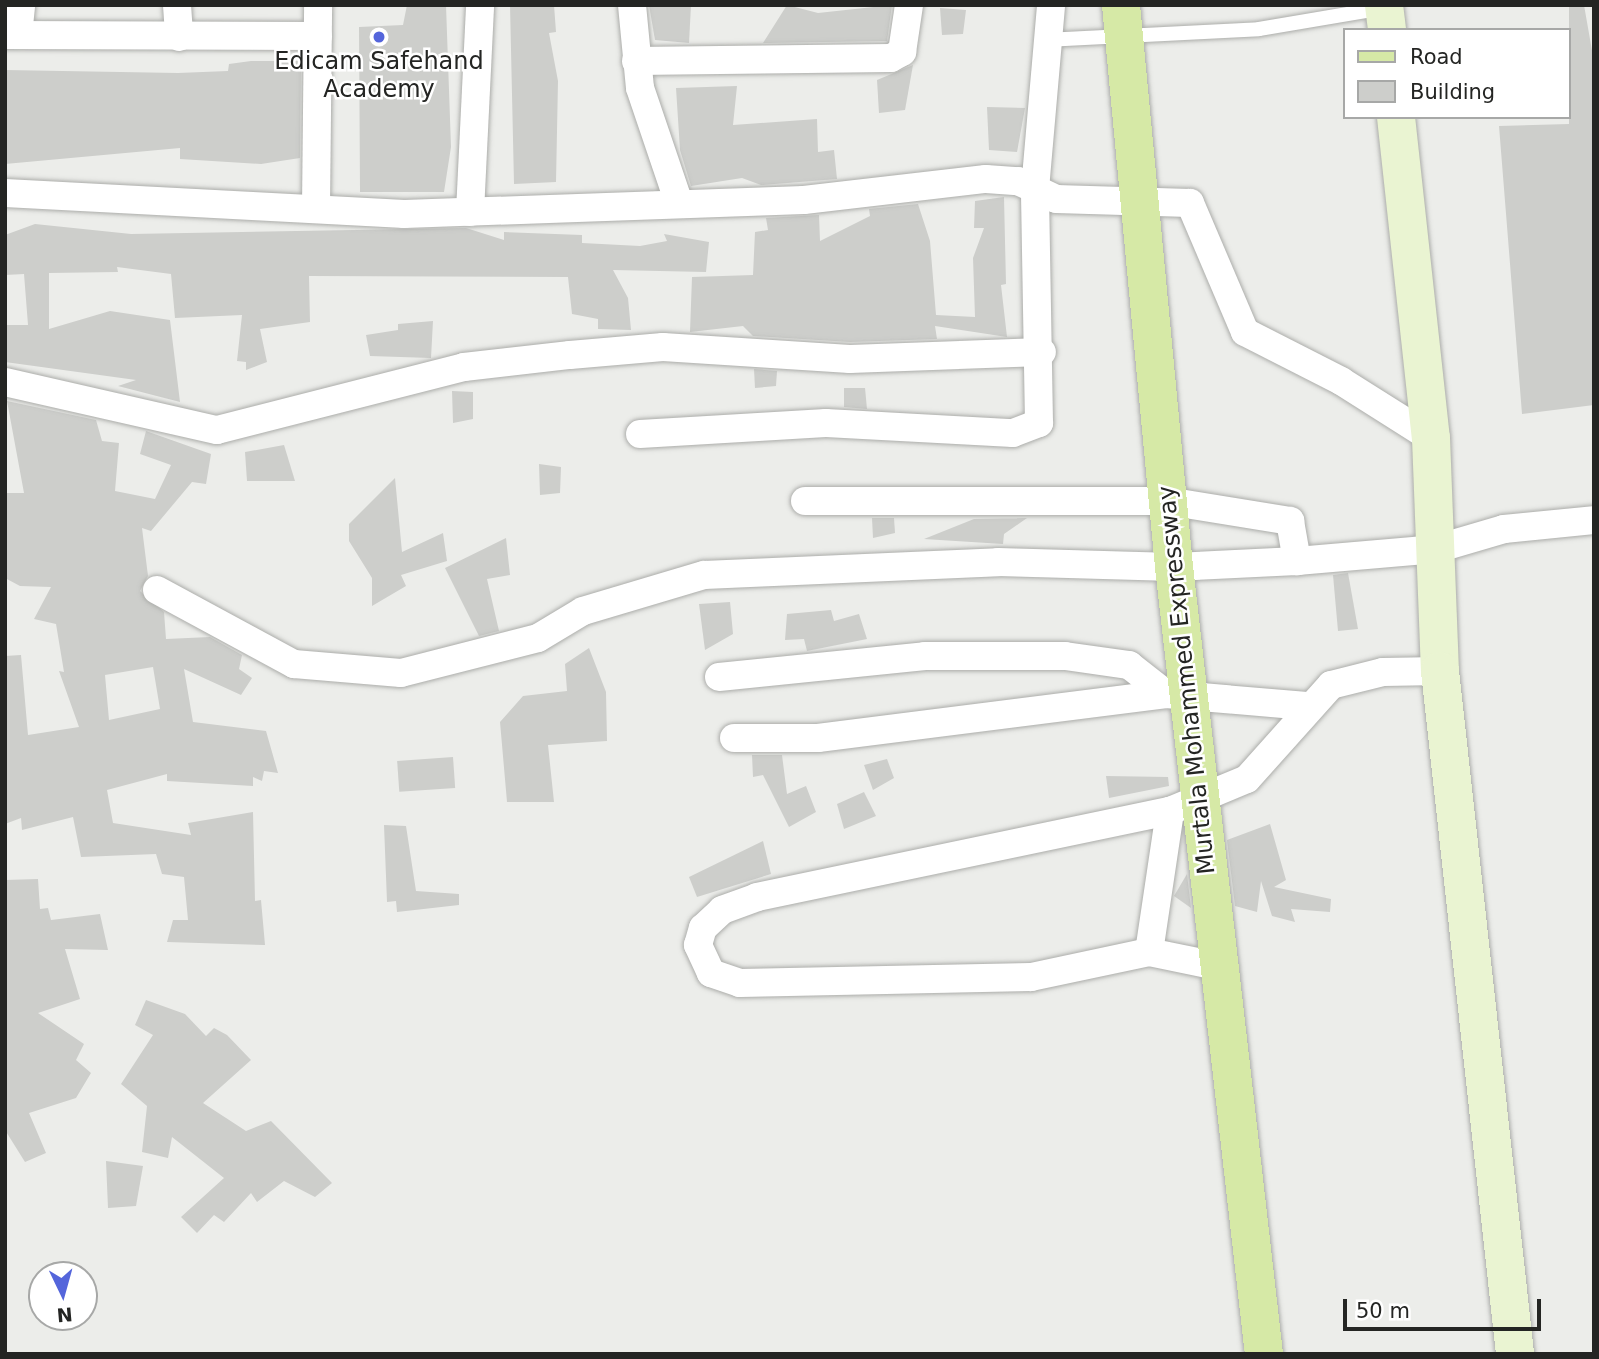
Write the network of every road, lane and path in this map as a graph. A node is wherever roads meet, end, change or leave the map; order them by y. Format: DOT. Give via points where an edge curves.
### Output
graph roads {
  1 [pos="20,5"];
  2 [pos="177,5"];
  3 [pos="318,5"];
  4 [pos="480,5"];
  5 [pos="632,5"];
  6 [pos="909,5"];
  7 [pos="1051,5"];
  8 [pos="1385,14"];
  9 [pos="1123,23"];
  10 [pos="12,35"];
  11 [pos="318,36"];
  12 [pos="179,37"];
  13 [pos="1043,40"];
  14 [pos="636,61"];
  15 [pos="1396,119"];
  16 [pos="1035,189"];
  17 [pos="5,193"];
  18 [pos="1139,201"];
  19 [pos="679,204"];
  20 [pos="316,208"];
  21 [pos="470,212"];
  22 [pos="1041,352"];
  23 [pos="5,382"];
  24 [pos="640,435"];
  25 [pos="1431,438"];
  26 [pos="805,501"];
  27 [pos="1167,501"];
  28 [pos="1594,520"];
  29 [pos="1436,550"];
  30 [pos="1297,561"];
  31 [pos="1174,567"];
  32 [pos="157,590"];
  33 [pos="1440,671"];
  34 [pos="719,677"];
  35 [pos="1177,696"];
  36 [pos="1306,706"];
  37 [pos="734,738"];
  38 [pos="1185,805"];
  39 [pos="1149,952"];
  40 [pos="1217,966"];
  41 [pos="1264,1354"];
  42 [pos="1515,1354"];
  1 -- 10 [label="street"];
  2 -- 12 [label="street"];
  3 -- 11 [label="street"];
  4 -- 21 [label="street"];
  5 -- 14 [label="street"];
  6 -- 14 [label="street" via="902,52 891,58"];
  7 -- 13 [label="street"];
  8 -- 9 [label="lane" via="1259,29"];
  9 -- 13 [label="lane"];
  9 -- 18 [label="main road, Murtala Mohammed Expressway"];
  10 -- 12 [label="street"];
  11 -- 12 [label="street"];
  11 -- 20 [label="street"];
  13 -- 16 [label="street"];
  14 -- 19 [label="street" via="657,153"];
  15 -- 25 [label="main road"];
  16 -- 18 [label="street" via="1056,199"];
  16 -- 19 [label="street" via="986,179 804,200"];
  16 -- 22 [label="street"];
  17 -- 20 [label="street"];
  18 -- 25 [label="street" via="1196,209 1245,332 1341,381"];
  18 -- 27 [label="main road, Murtala Mohammed Expressway"];
  19 -- 21 [label="street"];
  20 -- 21 [label="street"];
  22 -- 23 [label="street" via="850,359 663,347 569,355 464,367 217,430"];
  22 -- 24 [label="street" via="1040,423 1033,429 826,424"];
  25 -- 29 [label="main road"];
  26 -- 27 [label="street"];
  27 -- 30 [label="street" via="1290,521"];
  27 -- 31 [label="main road, Murtala Mohammed Expressway"];
  28 -- 29 [label="street" via="1504,528"];
  29 -- 30 [label="street"];
  29 -- 33 [label="main road"];
  30 -- 31 [label="street"];
  31 -- 32 [label="street" via="998,562 704,575 583,611 538,638 401,673 295,664"];
  31 -- 35 [label="main road, Murtala Mohammed Expressway"];
  33 -- 36 [label="street" via="1383,672 1344,682"];
  33 -- 42 [label="main road"];
  34 -- 35 [label="street" via="925,656 1065,656 1129,665"];
  35 -- 36 [label="street"];
  35 -- 37 [label="street" via="818,738"];
  35 -- 38 [label="main road, Murtala Mohammed Expressway"];
  36 -- 38 [label="street" via="1247,779"];
  38 -- 39 [label="street"];
  38 -- 39 [label="street" via="757,897 722,910 702,928 698,945 711,973 740,983 1031,977"];
  38 -- 40 [label="main road, Murtala Mohammed Expressway"];
  39 -- 40 [label="street"];
  40 -- 41 [label="main road, Murtala Mohammed Expressway"];
}
